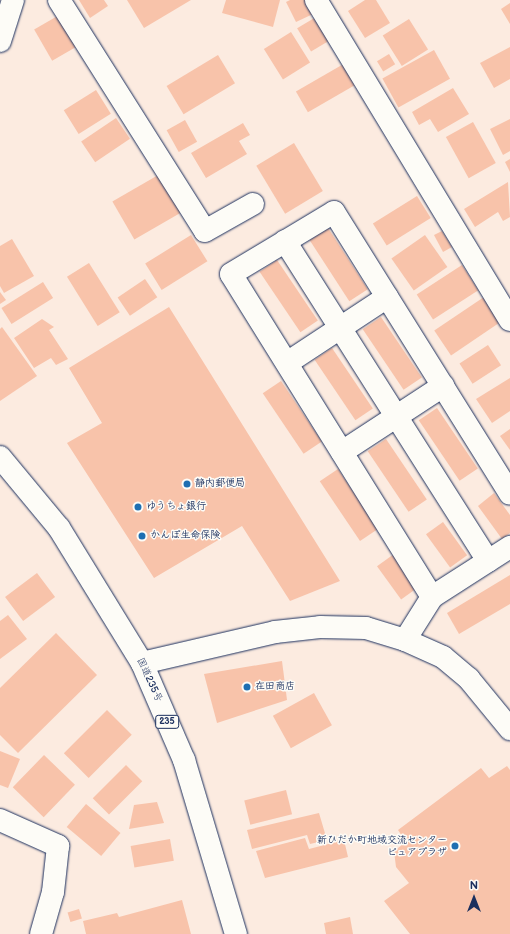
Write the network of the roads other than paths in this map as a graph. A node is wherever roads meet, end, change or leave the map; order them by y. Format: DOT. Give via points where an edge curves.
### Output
graph roads {
  1 [pos="12,0"];
  2 [pos="59,0"];
  3 [pos="316,0"];
  4 [pos="0,41"];
  5 [pos="253,204"];
  6 [pos="285,241"];
  7 [pos="387,297"];
  8 [pos="510,320"];
  9 [pos="340,328"];
  10 [pos="287,363"];
  11 [pos="442,386"];
  12 [pos="396,416"];
  13 [pos="342,452"];
  14 [pos="0,457"];
  15 [pos="510,494"];
  16 [pos="510,547"];
  17 [pos="488,561"];
  18 [pos="432,598"];
  19 [pos="405,640"];
  20 [pos="142,663"];
  21 [pos="510,729"];
  22 [pos="0,820"];
  23 [pos="41,934"];
  24 [pos="236,934"];
  1 -- 4 [label="main road"];
  2 -- 5 [label="main road" via="205,231"];
  3 -- 8 [label="main road"];
  6 -- 7 [label="main road" via="334,212"];
  6 -- 9 [label="main road"];
  6 -- 10 [label="main road" via="231,274"];
  7 -- 9 [label="main road"];
  7 -- 11 [label="main road"];
  9 -- 10 [label="main road"];
  9 -- 12 [label="main road"];
  10 -- 13 [label="main road"];
  11 -- 12 [label="main road"];
  11 -- 15 [label="main road"];
  12 -- 13 [label="main road"];
  12 -- 17 [label="main road"];
  13 -- 18 [label="main road"];
  14 -- 20 [label="main road, 国道235号 / 235" via="59,528"];
  16 -- 17 [label="main road"];
  17 -- 18 [label="main road"];
  18 -- 19 [label="main road"];
  19 -- 20 [label="main road" via="366,628 320,627 275,632"];
  19 -- 21 [label="main road" via="443,657 469,679"];
  20 -- 24 [label="main road, 国道235号 / 235" via="184,760"];
  22 -- 23 [label="main road" via="58,846 53,892"];
}
